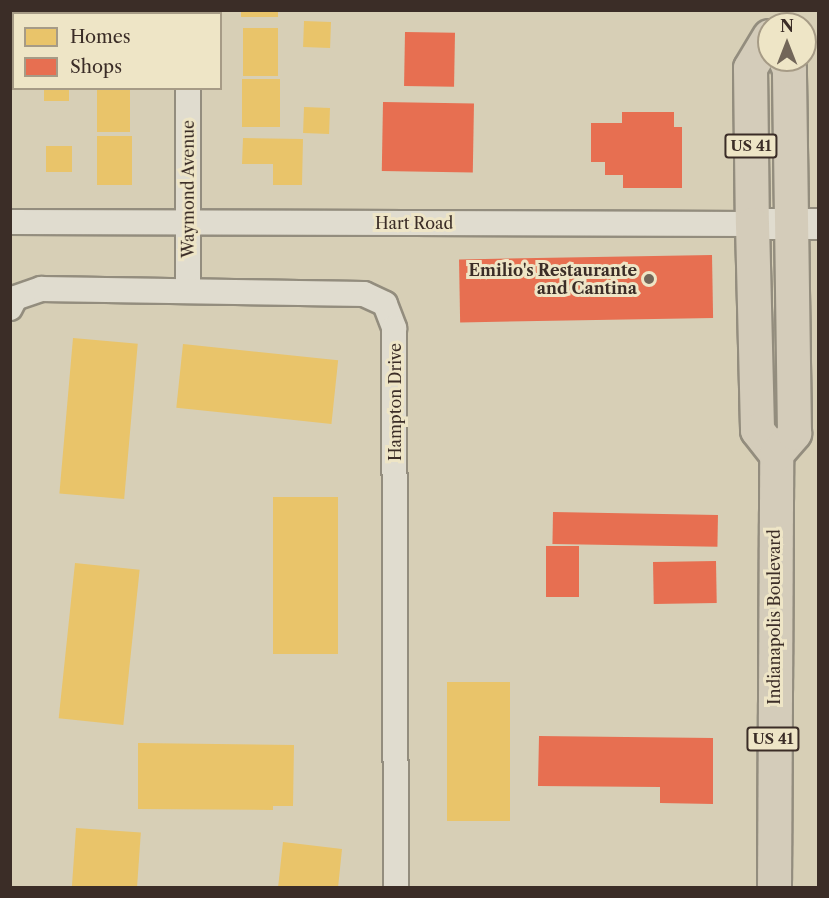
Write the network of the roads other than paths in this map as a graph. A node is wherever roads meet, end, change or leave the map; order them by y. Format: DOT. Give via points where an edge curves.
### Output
graph roads {
  1 [pos="757,56"];
  2 [pos="789,72"];
  3 [pos="188,90"];
  4 [pos="10,222"];
  5 [pos="188,223"];
  6 [pos="752,224"];
  7 [pos="805,224"];
  8 [pos="188,290"];
  9 [pos="10,308"];
  10 [pos="776,454"];
  11 [pos="396,888"];
  12 [pos="774,888"];
  1 -- 6 [label="highway, US 41" via="750,68"];
  2 -- 7 [label="highway, US 41"];
  3 -- 5 [label="street, Waymond Avenue"];
  4 -- 5 [label="street, Hart Road"];
  5 -- 6 [label="street, Hart Road"];
  5 -- 8 [label="street, Waymond Avenue"];
  6 -- 7 [label="street, Hart Road"];
  6 -- 10 [label="highway, US 41" via="757,430"];
  7 -- 10 [label="highway, US 41" via="794,433"];
  8 -- 9 [label="street, Hampton Drive" via="40,289 15,298"];
  8 -- 11 [label="street, Hampton Drive" via="363,294 385,304 394,328"];
  10 -- 12 [label="highway, Indianapolis Boulevard / US 41"];
}
